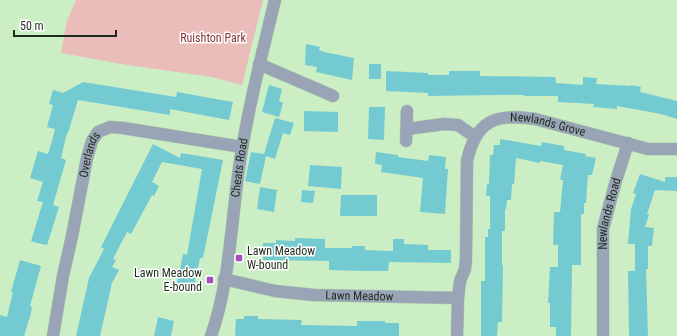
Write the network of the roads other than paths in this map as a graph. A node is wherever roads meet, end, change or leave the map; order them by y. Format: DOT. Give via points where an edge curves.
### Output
graph roads {
  1 [pos="275,0"];
  2 [pos="259,64"];
  3 [pos="333,96"];
  4 [pos="407,111"];
  5 [pos="475,138"];
  6 [pos="628,144"];
  7 [pos="242,147"];
  8 [pos="677,149"];
  9 [pos="224,279"];
  10 [pos="458,298"];
  11 [pos="53,336"];
  12 [pos="211,336"];
  13 [pos="457,336"];
  14 [pos="603,336"];
  1 -- 2 [label="street, Cheats Road"];
  2 -- 3 [label="street"];
  2 -- 7 [label="street, Cheats Road"];
  4 -- 5 [label="street" via="406,135 444,124 458,124"];
  5 -- 6 [label="street, Newlands Grove" via="483,127 492,121 518,116 555,123"];
  5 -- 10 [label="street, Newlands Grove" via="470,146 467,161 466,259"];
  6 -- 8 [label="street" via="648,149"];
  6 -- 14 [label="street, Newlands Road" via="603,230"];
  7 -- 9 [label="street, Cheats Road"];
  7 -- 11 [label="street, Overlands" via="123,128 110,127 98,132 92,141 87,158"];
  9 -- 10 [label="street, Lawn Meadow" via="275,291 314,295"];
  9 -- 12 [label="street, Cheats Road"];
  10 -- 13 [label="street"];
}
